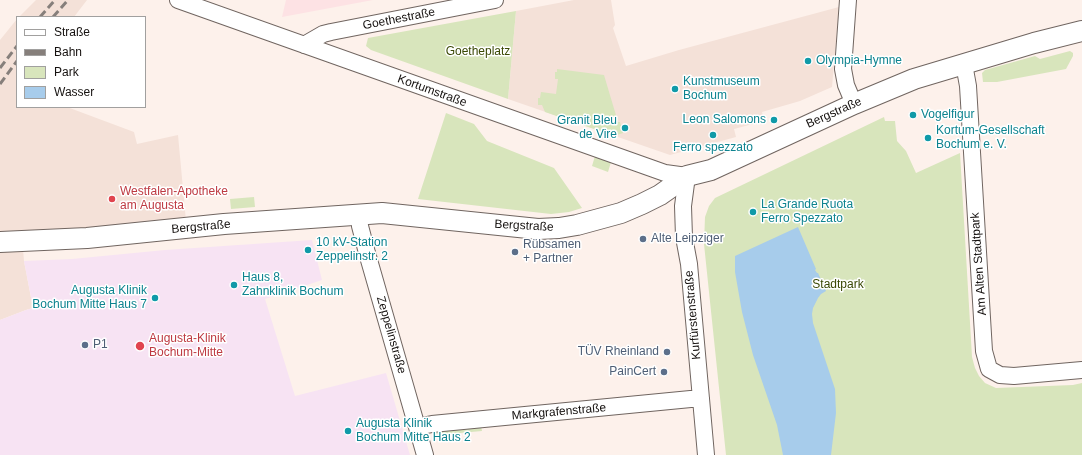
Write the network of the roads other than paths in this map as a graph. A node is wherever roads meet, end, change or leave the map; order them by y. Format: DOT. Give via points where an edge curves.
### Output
graph roads {
  1 [pos="178,0"];
  2 [pos="495,0"];
  3 [pos="848,0"];
  4 [pos="1082,31"];
  5 [pos="304,45"];
  6 [pos="964,64"];
  7 [pos="854,104"];
  8 [pos="687,176"];
  9 [pos="359,214"];
  10 [pos="0,242"];
  11 [pos="1082,370"];
  12 [pos="701,398"];
  13 [pos="417,427"];
  14 [pos="425,455"];
  15 [pos="706,455"];
  1 -- 5 [label="street, Kortumstraße"];
  2 -- 5 [label="street, Goethestraße" via="331,32"];
  3 -- 7 [label="street" via="844,69 846,84"];
  4 -- 6 [label="street, Bergstraße"];
  5 -- 8 [label="street, Kortumstraße" via="665,173"];
  6 -- 7 [label="street, Bergstraße" via="914,79"];
  6 -- 11 [label="street, Am Alten Stadtpark" via="968,86 984,352 989,369 1000,375 1014,376"];
  7 -- 8 [label="street, Bergstraße" via="711,170"];
  8 -- 9 [label="street, Bergstraße" via="660,195 621,213 559,228 538,229 382,213"];
  8 -- 12 [label="street, Kurfürstenstraße" via="683,206 684,237 689,264"];
  9 -- 10 [label="street, Bergstraße" via="87,238"];
  9 -- 13 [label="street, Zeppelinstraße" via="367,253"];
  12 -- 13 [label="street, Markgrafenstraße"];
  12 -- 15 [label="street, Kurfürstenstraße"];
  13 -- 14 [label="street, Zeppelinstraße"];
}
